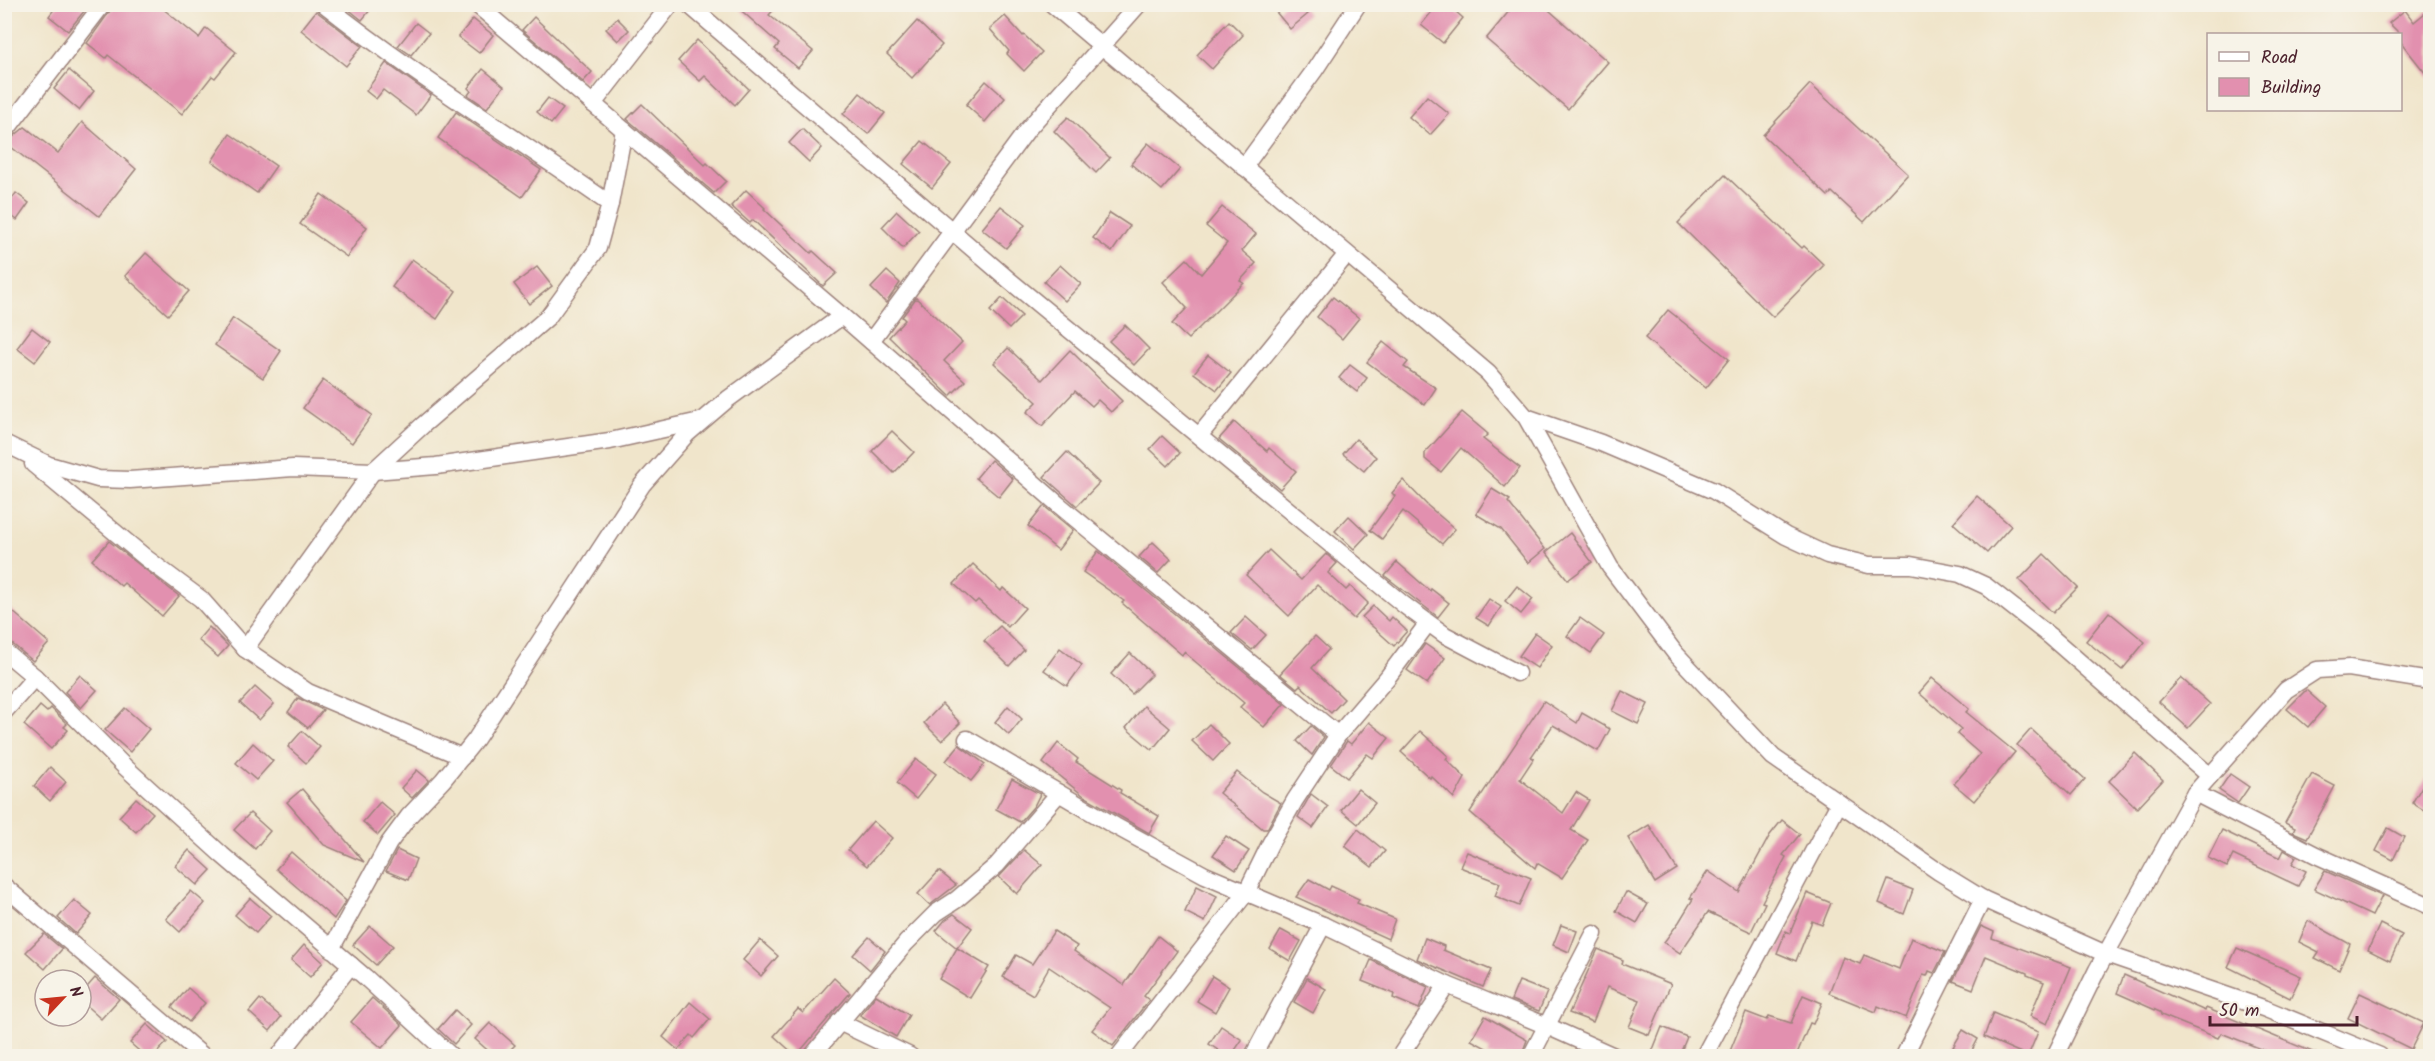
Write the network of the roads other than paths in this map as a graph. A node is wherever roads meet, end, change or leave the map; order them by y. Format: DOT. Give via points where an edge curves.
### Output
graph roads {
  1 [pos="324,4"];
  2 [pos="476,4"];
  3 [pos="671,4"];
  4 [pos="688,4"];
  5 [pos="1052,4"];
  6 [pos="1139,4"];
  7 [pos="1358,4"];
  8 [pos="99,6"];
  9 [pos="1102,47"];
  10 [pos="593,104"];
  11 [pos="624,130"];
  12 [pos="4,133"];
  13 [pos="1244,166"];
  14 [pos="610,204"];
  15 [pos="953,232"];
  16 [pos="1347,254"];
  17 [pos="842,316"];
  18 [pos="871,341"];
  19 [pos="1526,417"];
  20 [pos="702,421"];
  21 [pos="1199,436"];
  22 [pos="8,445"];
  23 [pos="373,471"];
  24 [pos="1428,623"];
  25 [pos="245,649"];
  26 [pos="4,651"];
  27 [pos="1517,673"];
  28 [pos="35,677"];
  29 [pos="2430,681"];
  30 [pos="4,712"];
  31 [pos="1338,735"];
  32 [pos="967,739"];
  33 [pos="462,757"];
  34 [pos="2210,776"];
  35 [pos="1059,793"];
  36 [pos="2195,793"];
  37 [pos="1839,803"];
  38 [pos="4,886"];
  39 [pos="1246,893"];
  40 [pos="1983,899"];
  41 [pos="2430,906"];
  42 [pos="1323,925"];
  43 [pos="1594,934"];
  44 [pos="332,949"];
  45 [pos="2106,954"];
  46 [pos="351,965"];
  47 [pos="1447,985"];
  48 [pos="839,1022"];
  49 [pos="1547,1026"];
  50 [pos="203,1056"];
  51 [pos="279,1056"];
  52 [pos="451,1056"];
  53 [pos="812,1056"];
  54 [pos="910,1056"];
  55 [pos="1119,1056"];
  56 [pos="1252,1056"];
  57 [pos="1400,1056"];
  58 [pos="1531,1056"];
  59 [pos="1614,1056"];
  60 [pos="1704,1056"];
  61 [pos="1904,1056"];
  62 [pos="2055,1056"];
  63 [pos="2380,1056"];
  1 -- 14 [label="street" via="379,47"];
  2 -- 10 [label="street"];
  3 -- 10 [label="street"];
  4 -- 15 [label="street"];
  5 -- 9 [label="street"];
  6 -- 9 [label="street"];
  7 -- 13 [label="street"];
  8 -- 12 [label="street"];
  9 -- 13 [label="street"];
  9 -- 15 [label="street" via="1027,130"];
  10 -- 11 [label="street"];
  11 -- 14 [label="street"];
  11 -- 17 [label="street"];
  13 -- 16 [label="street"];
  14 -- 23 [label="street" via="598,248 548,317"];
  15 -- 18 [label="street"];
  15 -- 21 [label="street"];
  16 -- 19 [label="street" via="1488,373"];
  16 -- 21 [label="street"];
  17 -- 18 [label="street"];
  17 -- 20 [label="street"];
  18 -- 31 [label="street" via="1059,505"];
  19 -- 34 [label="street" via="1601,443 1714,491 1786,536 1827,555 1869,565 1911,565 1960,574 1986,586 2051,637"];
  19 -- 37 [label="street" via="1610,567 1676,653 1773,757"];
  20 -- 23 [label="street" via="610,441 506,457"];
  20 -- 33 [label="street" via="642,484"];
  21 -- 24 [label="street"];
  22 -- 23 [label="street" via="50,465 98,479 293,468"];
  22 -- 25 [label="street" via="201,599"];
  23 -- 25 [label="street"];
  24 -- 27 [label="street"];
  24 -- 31 [label="street"];
  25 -- 33 [label="street" via="308,692"];
  26 -- 28 [label="street"];
  28 -- 30 [label="street"];
  28 -- 44 [label="street" via="125,767"];
  29 -- 34 [label="street" via="2349,668 2317,670 2286,690"];
  31 -- 39 [label="street" via="1295,800"];
  32 -- 35 [label="street"];
  33 -- 44 [label="street" via="389,843"];
  34 -- 36 [label="street"];
  35 -- 39 [label="street" via="1205,876"];
  35 -- 48 [label="street" via="997,865 906,943"];
  36 -- 41 [label="street" via="2316,855"];
  36 -- 45 [label="street"];
  37 -- 40 [label="street"];
  37 -- 60 [label="street"];
  38 -- 50 [label="street"];
  39 -- 42 [label="street"];
  39 -- 55 [label="street"];
  40 -- 45 [label="street"];
  40 -- 61 [label="street"];
  42 -- 47 [label="street"];
  42 -- 56 [label="street"];
  43 -- 49 [label="street"];
  44 -- 46 [label="street"];
  45 -- 62 [label="street"];
  45 -- 63 [label="street" via="2266,1009"];
  46 -- 51 [label="street"];
  46 -- 52 [label="street"];
  47 -- 49 [label="street"];
  47 -- 57 [label="street"];
  48 -- 53 [label="street"];
  48 -- 54 [label="street"];
  49 -- 58 [label="street"];
  49 -- 59 [label="street"];
}
